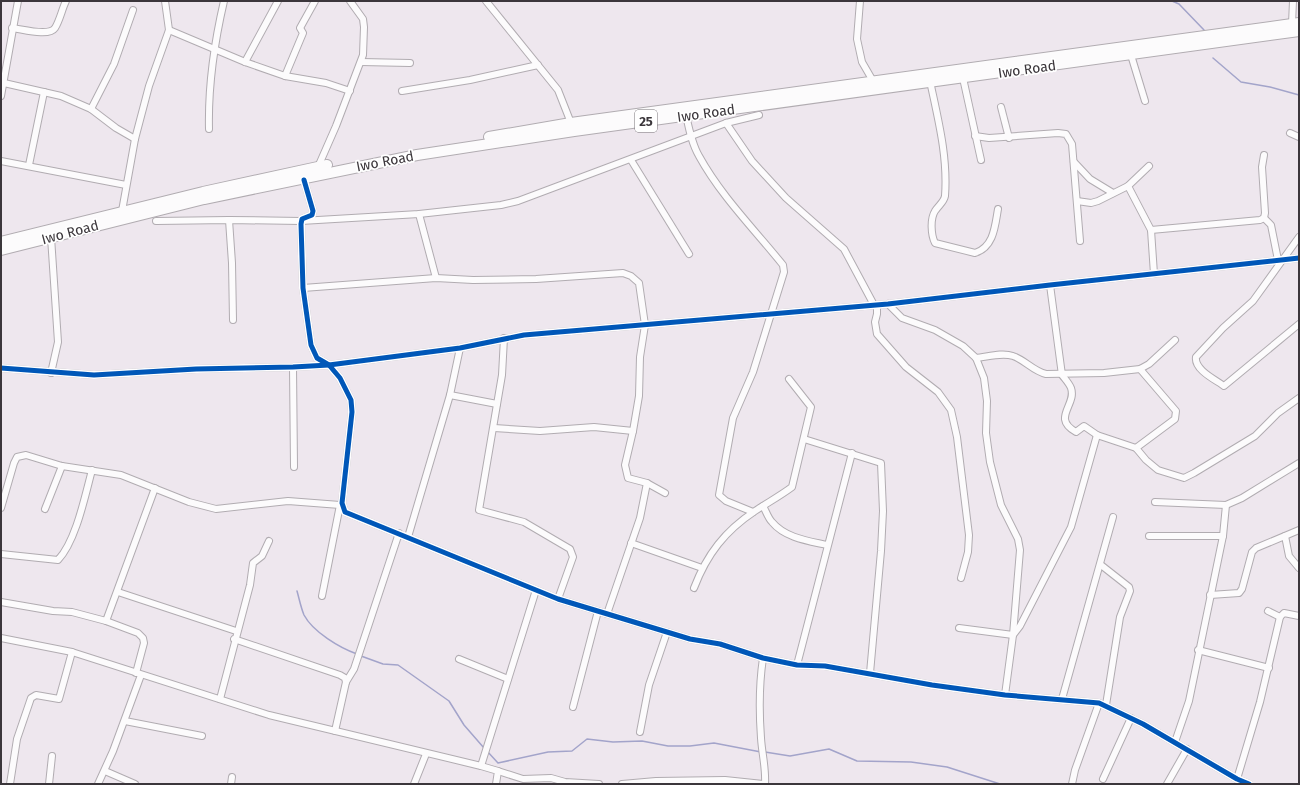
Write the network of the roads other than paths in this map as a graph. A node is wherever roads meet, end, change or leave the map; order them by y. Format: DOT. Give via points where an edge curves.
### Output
graph roads {
  1 [pos="18,1"];
  2 [pos="66,1"];
  3 [pos="165,1"];
  4 [pos="224,1"];
  5 [pos="278,1"];
  6 [pos="315,1"];
  7 [pos="350,1"];
  8 [pos="486,1"];
  9 [pos="860,1"];
  10 [pos="1293,1"];
  11 [pos="132,10"];
  12 [pos="1297,26"];
  13 [pos="12,28"];
  14 [pos="169,30"];
  15 [pos="214,47"];
  16 [pos="1131,55"];
  17 [pos="245,62"];
  18 [pos="362,62"];
  19 [pos="410,63"];
  20 [pos="538,65"];
  21 [pos="1007,67"];
  22 [pos="285,76"];
  23 [pos="963,78"];
  24 [pos="874,81"];
  25 [pos="930,81"];
  26 [pos="4,83"];
  27 [pos="350,91"];
  28 [pos="402,91"];
  29 [pos="44,92"];
  30 [pos="1,96"];
  31 [pos="1145,101"];
  32 [pos="1001,107"];
  33 [pos="91,109"];
  34 [pos="759,114"];
  35 [pos="686,115"];
  36 [pos="571,123"];
  37 [pos="726,123"];
  38 [pos="209,129"];
  39 [pos="1290,133"];
  40 [pos="691,136"];
  41 [pos="975,136"];
  42 [pos="1299,137"];
  43 [pos="1009,138"];
  44 [pos="135,139"];
  45 [pos="416,152"];
  46 [pos="1264,155"];
  47 [pos="631,160"];
  48 [pos="981,160"];
  49 [pos="1,161"];
  50 [pos="1074,162"];
  51 [pos="29,165"];
  52 [pos="1149,166"];
  53 [pos="318,167"];
  54 [pos="304,180"];
  55 [pos="126,185"];
  56 [pos="1128,186"];
  57 [pos="1113,193"];
  58 [pos="1077,201"];
  59 [pos="998,209"];
  60 [pos="122,211"];
  61 [pos="419,214"];
  62 [pos="1264,218"];
  63 [pos="229,220"];
  64 [pos="156,221"];
  65 [pos="301,221"];
  66 [pos="1151,230"];
  67 [pos="51,237"];
  68 [pos="1299,237"];
  69 [pos="1,242"];
  70 [pos="1080,242"];
  71 [pos="1,250"];
  72 [pos="689,254"];
  73 [pos="1299,258"];
  74 [pos="1281,260"];
  75 [pos="1154,274"];
  76 [pos="436,278"];
  77 [pos="1050,284"];
  78 [pos="303,288"];
  79 [pos="888,304"];
  80 [pos="875,305"];
  81 [pos="771,313"];
  82 [pos="233,320"];
  83 [pos="1299,324"];
  84 [pos="645,326"];
  85 [pos="504,338"];
  86 [pos="1175,340"];
  87 [pos="460,348"];
  88 [pos="976,358"];
  89 [pos="329,365"];
  90 [pos="293,367"];
  91 [pos="1,368"];
  92 [pos="1140,369"];
  93 [pos="51,373"];
  94 [pos="1062,375"];
  95 [pos="789,379"];
  96 [pos="450,395"];
  97 [pos="1299,398"];
  98 [pos="498,404"];
  99 [pos="494,428"];
  100 [pos="633,431"];
  101 [pos="1098,435"];
  102 [pos="804,439"];
  103 [pos="1136,448"];
  104 [pos="852,453"];
  105 [pos="1299,462"];
  106 [pos="62,466"];
  107 [pos="294,467"];
  108 [pos="92,470"];
  109 [pos="647,483"];
  110 [pos="155,488"];
  111 [pos="665,493"];
  112 [pos="1155,502"];
  113 [pos="1226,505"];
  114 [pos="341,506"];
  115 [pos="763,506"];
  116 [pos="1,508"];
  117 [pos="45,509"];
  118 [pos="753,512"];
  119 [pos="1113,517"];
  120 [pos="1299,530"];
  121 [pos="399,533"];
  122 [pos="408,536"];
  123 [pos="1149,536"];
  124 [pos="1223,536"];
  125 [pos="1285,536"];
  126 [pos="269,541"];
  127 [pos="631,543"];
  128 [pos="827,545"];
  129 [pos="1,554"];
  130 [pos="1101,565"];
  131 [pos="702,568"];
  132 [pos="1299,568"];
  133 [pos="961,578"];
  134 [pos="694,588"];
  135 [pos="536,590"];
  136 [pos="118,592"];
  137 [pos="1210,595"];
  138 [pos="322,596"];
  139 [pos="558,599"];
  140 [pos="1,602"];
  141 [pos="598,611"];
  142 [pos="1268,611"];
  143 [pos="607,614"];
  144 [pos="1299,616"];
  145 [pos="1280,617"];
  146 [pos="106,621"];
  147 [pos="959,628"];
  148 [pos="236,631"];
  149 [pos="667,632"];
  150 [pos="1013,635"];
  151 [pos="1,638"];
  152 [pos="234,639"];
  153 [pos="1198,650"];
  154 [pos="72,652"];
  155 [pos="763,658"];
  156 [pos="459,659"];
  157 [pos="797,665"];
  158 [pos="1269,668"];
  159 [pos="870,673"];
  160 [pos="139,674"];
  161 [pos="508,679"];
  162 [pos="346,682"];
  163 [pos="1005,695"];
  164 [pos="220,698"];
  165 [pos="1062,699"];
  166 [pos="1099,703"];
  167 [pos="1106,705"];
  168 [pos="573,707"];
  169 [pos="1131,718"];
  170 [pos="125,721"];
  171 [pos="335,731"];
  172 [pos="640,732"];
  173 [pos="202,736"];
  174 [pos="1175,742"];
  175 [pos="1187,749"];
  176 [pos="426,754"];
  177 [pos="52,756"];
  178 [pos="481,766"];
  179 [pos="105,771"];
  180 [pos="498,771"];
  181 [pos="232,777"];
  182 [pos="1103,779"];
  183 [pos="1237,779"];
  184 [pos="10,784"];
  185 [pos="49,784"];
  186 [pos="98,784"];
  187 [pos="134,784"];
  188 [pos="231,784"];
  189 [pos="414,784"];
  190 [pos="496,784"];
  191 [pos="599,784"];
  192 [pos="622,784"];
  193 [pos="764,784"];
  194 [pos="1072,784"];
  195 [pos="1167,784"];
  196 [pos="1249,784"];
  1 -- 13 [label="street"];
  2 -- 13 [label="street" via="55,28 51,31"];
  3 -- 14 [label="street"];
  4 -- 15 [label="street"];
  5 -- 17 [label="street"];
  6 -- 22 [label="street" via="300,28 303,33"];
  7 -- 18 [label="street" via="363,19"];
  8 -- 20 [label="street"];
  9 -- 24 [label="street" via="857,39 862,62"];
  10 -- 12 [label="street"];
  11 -- 33 [label="street" via="116,60"];
  12 -- 16 [label="main road, Iwo Road / 25"];
  12 -- 21 [label="main road, Iwo Road"];
  13 -- 26 [label="street"];
  14 -- 15 [label="street"];
  14 -- 44 [label="street"];
  15 -- 17 [label="street"];
  15 -- 38 [label="street" via="208,97"];
  16 -- 21 [label="main road, Iwo Road / 25"];
  16 -- 31 [label="street"];
  17 -- 22 [label="street"];
  18 -- 19 [label="street"];
  18 -- 27 [label="street"];
  20 -- 28 [label="street"];
  20 -- 36 [label="street" via="558,90"];
  21 -- 23 [label="main road, Iwo Road / 25"];
  21 -- 24 [label="main road, Iwo Road"];
  22 -- 27 [label="street" via="326,83"];
  23 -- 25 [label="main road, Iwo Road / 25"];
  23 -- 41 [label="street"];
  24 -- 36 [label="main road, Iwo Road"];
  25 -- 35 [label="main road, Iwo Road / 25"];
  25 -- 59 [label="street" via="946,173 945,200 933,216 932,236 935,243 975,253 980,251 992,238"];
  26 -- 29 [label="street"];
  26 -- 30 [label="street"];
  27 -- 53 [label="street"];
  29 -- 33 [label="street" via="61,96"];
  29 -- 51 [label="street"];
  32 -- 43 [label="street"];
  33 -- 44 [label="street"];
  34 -- 37 [label="street"];
  35 -- 40 [label="street"];
  35 -- 45 [label="main road, Iwo Road / 25"];
  36 -- 45 [label="main road, Iwo Road"];
  37 -- 40 [label="street"];
  37 -- 80 [label="street" via="752,161 786,198 844,249"];
  39 -- 42 [label="street"];
  40 -- 47 [label="street"];
  40 -- 81 [label="street" via="698,155 715,182 783,265 784,272"];
  41 -- 43 [label="street"];
  41 -- 48 [label="street"];
  43 -- 50 [label="street" via="1066,134 1072,144"];
  44 -- 55 [label="street"];
  45 -- 53 [label="main road, Iwo Road"];
  45 -- 54 [label="main road, Iwo Road / 25" via="317,174"];
  46 -- 62 [label="street"];
  47 -- 61 [label="street" via="518,201"];
  47 -- 72 [label="street"];
  49 -- 51 [label="street"];
  50 -- 57 [label="street" via="1090,179"];
  50 -- 58 [label="street"];
  51 -- 55 [label="street"];
  52 -- 56 [label="street"];
  53 -- 60 [label="main road, Iwo Road"];
  54 -- 65 [label="street" via="313,211 312,215"];
  54 -- 67 [label="main road, Iwo Road / 25" via="197,201"];
  55 -- 60 [label="street"];
  56 -- 57 [label="street"];
  56 -- 66 [label="street"];
  57 -- 58 [label="street" via="1098,201"];
  58 -- 70 [label="street"];
  60 -- 69 [label="main road, Iwo Road"];
  61 -- 65 [label="street"];
  61 -- 76 [label="street"];
  62 -- 66 [label="street"];
  62 -- 74 [label="street" via="1271,225"];
  63 -- 64 [label="street"];
  63 -- 65 [label="street"];
  63 -- 82 [label="street"];
  65 -- 78 [label="street"];
  66 -- 75 [label="street"];
  67 -- 71 [label="main road, Iwo Road / 25"];
  67 -- 93 [label="street" via="58,342"];
  68 -- 74 [label="street"];
  73 -- 74 [label="street"];
  74 -- 75 [label="street"];
  74 -- 83 [label="street" via="1253,301 1223,328 1196,358 1197,365 1224,386"];
  75 -- 77 [label="street"];
  76 -- 78 [label="street"];
  76 -- 84 [label="street" via="528,279 623,273 639,283"];
  77 -- 79 [label="street"];
  77 -- 94 [label="street"];
  78 -- 89 [label="street" via="313,353"];
  79 -- 80 [label="street"];
  79 -- 88 [label="street" via="902,318 935,330 963,346"];
  80 -- 81 [label="street"];
  80 -- 133 [label="street" via="878,314 875,322 877,334 906,367 938,392 951,410 957,437 969,535 968,552"];
  81 -- 84 [label="street"];
  81 -- 118 [label="street" via="753,372 732,418 719,495 726,501"];
  84 -- 85 [label="street"];
  84 -- 100 [label="street"];
  85 -- 87 [label="street"];
  85 -- 98 [label="street"];
  86 -- 92 [label="street"];
  87 -- 89 [label="street"];
  87 -- 96 [label="street"];
  88 -- 94 [label="street" via="1014,356 1038,372"];
  88 -- 150 [label="street" via="984,378 990,462 1001,506 1018,539 1020,550"];
  89 -- 90 [label="street"];
  89 -- 114 [label="street" via="340,378 351,400 352,412"];
  90 -- 93 [label="street" via="94,375"];
  90 -- 107 [label="street"];
  91 -- 93 [label="street"];
  92 -- 94 [label="street"];
  92 -- 103 [label="street" via="1176,414 1175,418"];
  94 -- 101 [label="street" via="1071,386 1072,392 1064,416 1066,422 1076,432 1084,426"];
  95 -- 102 [label="street" via="811,407"];
  96 -- 98 [label="street"];
  96 -- 122 [label="street"];
  97 -- 103 [label="street" via="1278,413 1255,436 1184,478 1158,470"];
  98 -- 99 [label="street"];
  99 -- 100 [label="street" via="540,431 594,427"];
  99 -- 139 [label="street" via="479,510 524,522 570,549 573,557"];
  100 -- 109 [label="street" via="625,465 626,471 628,478"];
  101 -- 103 [label="street"];
  101 -- 150 [label="street" via="1071,527 1033,604"];
  102 -- 104 [label="street"];
  102 -- 115 [label="street" via="792,487"];
  104 -- 128 [label="street"];
  104 -- 159 [label="street" via="877,460 882,467 882,551"];
  105 -- 113 [label="street" via="1242,498"];
  106 -- 108 [label="street"];
  106 -- 116 [label="street" via="26,455 17,457"];
  106 -- 117 [label="street"];
  108 -- 110 [label="street" via="121,475"];
  108 -- 129 [label="street" via="80,515 65,551 58,560"];
  109 -- 111 [label="street"];
  109 -- 127 [label="street" via="640,518"];
  110 -- 114 [label="street" via="189,502 216,509 288,501"];
  110 -- 136 [label="street"];
  112 -- 113 [label="street"];
  113 -- 124 [label="street"];
  114 -- 121 [label="street" via="348,514"];
  114 -- 138 [label="street"];
  115 -- 118 [label="street"];
  115 -- 128 [label="street" via="772,523 785,532"];
  118 -- 131 [label="street" via="722,538"];
  119 -- 130 [label="street"];
  120 -- 125 [label="street"];
  121 -- 122 [label="street"];
  121 -- 162 [label="street" via="354,669"];
  122 -- 135 [label="street"];
  123 -- 124 [label="street"];
  124 -- 137 [label="street"];
  125 -- 132 [label="street" via="1289,556"];
  125 -- 137 [label="street" via="1252,552 1239,593"];
  126 -- 148 [label="street" via="262,556 253,563 250,585"];
  127 -- 131 [label="street"];
  127 -- 143 [label="street"];
  128 -- 157 [label="street"];
  130 -- 165 [label="street"];
  130 -- 167 [label="street" via="1129,587 1130,591 1120,618"];
  131 -- 134 [label="street"];
  135 -- 139 [label="street"];
  135 -- 161 [label="street"];
  136 -- 146 [label="street"];
  136 -- 148 [label="street"];
  137 -- 153 [label="street"];
  139 -- 141 [label="street"];
  140 -- 146 [label="street" via="72,612"];
  141 -- 143 [label="street"];
  141 -- 168 [label="street"];
  142 -- 145 [label="street"];
  143 -- 149 [label="street"];
  144 -- 145 [label="street" via="1284,613"];
  145 -- 158 [label="street"];
  146 -- 160 [label="street" via="138,633 142,638 144,643"];
  147 -- 150 [label="street"];
  148 -- 152 [label="street"];
  149 -- 155 [label="street"];
  149 -- 172 [label="street" via="649,685"];
  150 -- 163 [label="street"];
  151 -- 154 [label="street"];
  152 -- 162 [label="street" via="340,675"];
  152 -- 164 [label="street"];
  153 -- 158 [label="street"];
  153 -- 174 [label="street" via="1187,710"];
  154 -- 160 [label="street"];
  154 -- 184 [label="street" via="59,699 36,695 32,698 16,739"];
  155 -- 157 [label="street"];
  155 -- 193 [label="street" via="759,686 761,740 765,762"];
  156 -- 161 [label="street"];
  157 -- 159 [label="street"];
  158 -- 183 [label="street"];
  159 -- 163 [label="street"];
  160 -- 164 [label="street"];
  160 -- 170 [label="street"];
  161 -- 178 [label="street"];
  162 -- 171 [label="street"];
  163 -- 165 [label="street"];
  164 -- 171 [label="street" via="269,715"];
  165 -- 166 [label="street"];
  166 -- 167 [label="street"];
  166 -- 194 [label="street"];
  167 -- 169 [label="street"];
  169 -- 174 [label="street"];
  169 -- 182 [label="street"];
  170 -- 173 [label="street"];
  170 -- 179 [label="street"];
  171 -- 176 [label="street"];
  174 -- 175 [label="street"];
  175 -- 183 [label="street"];
  175 -- 195 [label="street"];
  176 -- 178 [label="street"];
  176 -- 189 [label="street"];
  177 -- 185 [label="street"];
  178 -- 180 [label="street"];
  179 -- 186 [label="street"];
  179 -- 187 [label="street"];
  180 -- 190 [label="street"];
  180 -- 191 [label="street" via="523,779 547,778"];
  181 -- 188 [label="street"];
  183 -- 196 [label="street"];
  192 -- 193 [label="street" via="717,780"];
}
